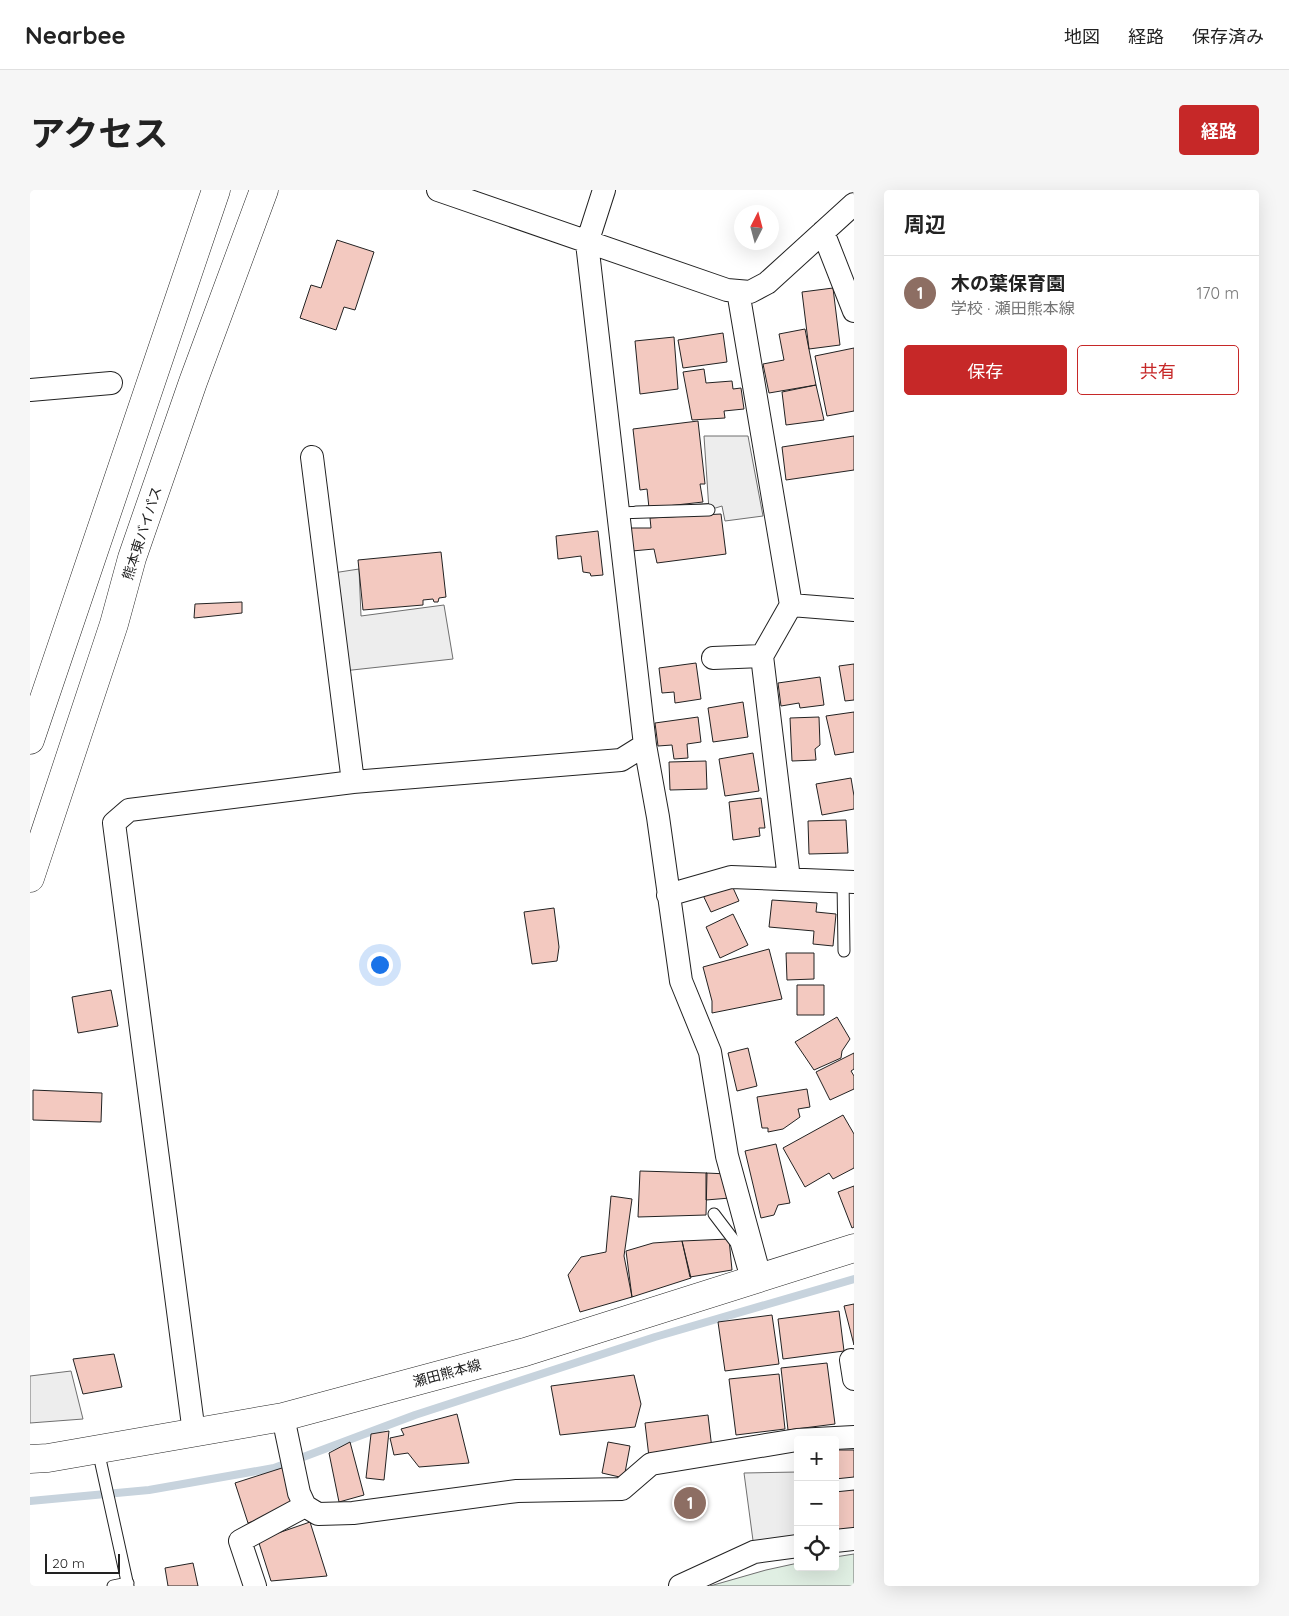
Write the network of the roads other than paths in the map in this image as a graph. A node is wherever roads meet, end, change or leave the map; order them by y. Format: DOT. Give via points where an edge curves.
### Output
graph roads {
  1 [pos="216,190"];
  2 [pos="264,190"];
  3 [pos="438,190"];
  4 [pos="604,190"];
  5 [pos="854,204"];
  6 [pos="823,232"];
  7 [pos="587,243"];
  8 [pos="738,291"];
  9 [pos="854,311"];
  10 [pos="111,383"];
  11 [pos="30,390"];
  12 [pos="312,457"];
  13 [pos="704,510"];
  14 [pos="668,511"];
  15 [pos="626,513"];
  16 [pos="791,605"];
  17 [pos="854,610"];
  18 [pos="762,656"];
  19 [pos="713,658"];
  20 [pos="30,740"];
  21 [pos="645,746"];
  22 [pos="353,782"];
  23 [pos="30,878"];
  24 [pos="789,879"];
  25 [pos="848,882"];
  26 [pos="668,895"];
  27 [pos="844,951"];
  28 [pos="714,1214"];
  29 [pos="854,1248"];
  30 [pos="754,1279"];
  31 [pos="283,1417"];
  32 [pos="194,1433"];
  33 [pos="854,1437"];
  34 [pos="98,1450"];
  35 [pos="30,1459"];
  36 [pos="305,1506"];
  37 [pos="854,1538"];
  38 [pos="839,1540"];
  39 [pos="794,1547"];
  40 [pos="128,1585"];
  41 [pos="113,1586"];
  42 [pos="255,1586"];
  43 [pos="680,1586"];
  1 -- 20 [label="main road"];
  2 -- 23 [label="main road, 熊本東バイパス" via="139,540"];
  3 -- 7 [label="street"];
  4 -- 7 [label="street"];
  5 -- 6 [label="street"];
  6 -- 8 [label="street" via="767,283 750,292"];
  6 -- 9 [label="street"];
  7 -- 8 [label="street"];
  7 -- 15 [label="street"];
  8 -- 16 [label="street"];
  10 -- 11 [label="street"];
  12 -- 22 [label="street"];
  13 -- 14 [label="lane"];
  14 -- 15 [label="lane"];
  14 -- 15 [label="lane"];
  15 -- 21 [label="street"];
  16 -- 17 [label="street"];
  16 -- 18 [label="street"];
  18 -- 19 [label="street"];
  18 -- 24 [label="street"];
  21 -- 22 [label="street" via="621,760"];
  21 -- 26 [label="street"];
  22 -- 32 [label="street" via="129,810 114,823"];
  24 -- 25 [label="street"];
  24 -- 26 [label="street" via="731,877"];
  25 -- 27 [label="lane"];
  26 -- 30 [label="street" via="681,981 710,1052 727,1156"];
  28 -- 30 [label="lane" via="736,1243"];
  29 -- 30 [label="main road, 瀬田熊本線"];
  30 -- 31 [label="main road, 瀬田熊本線" via="525,1352"];
  31 -- 32 [label="main road, 瀬田熊本線"];
  31 -- 36 [label="street" via="299,1493"];
  32 -- 34 [label="main road, 瀬田熊本線"];
  33 -- 36 [label="street" via="797,1440 651,1464 622,1490 517,1492 353,1513 318,1514"];
  34 -- 35 [label="main road, 瀬田熊本線"];
  34 -- 40 [label="lane"];
  36 -- 42 [label="street" via="240,1541"];
  37 -- 38 [label="street"];
  39 -- 43 [label="street" via="754,1552"];
  40 -- 41 [label="lane"];
}
